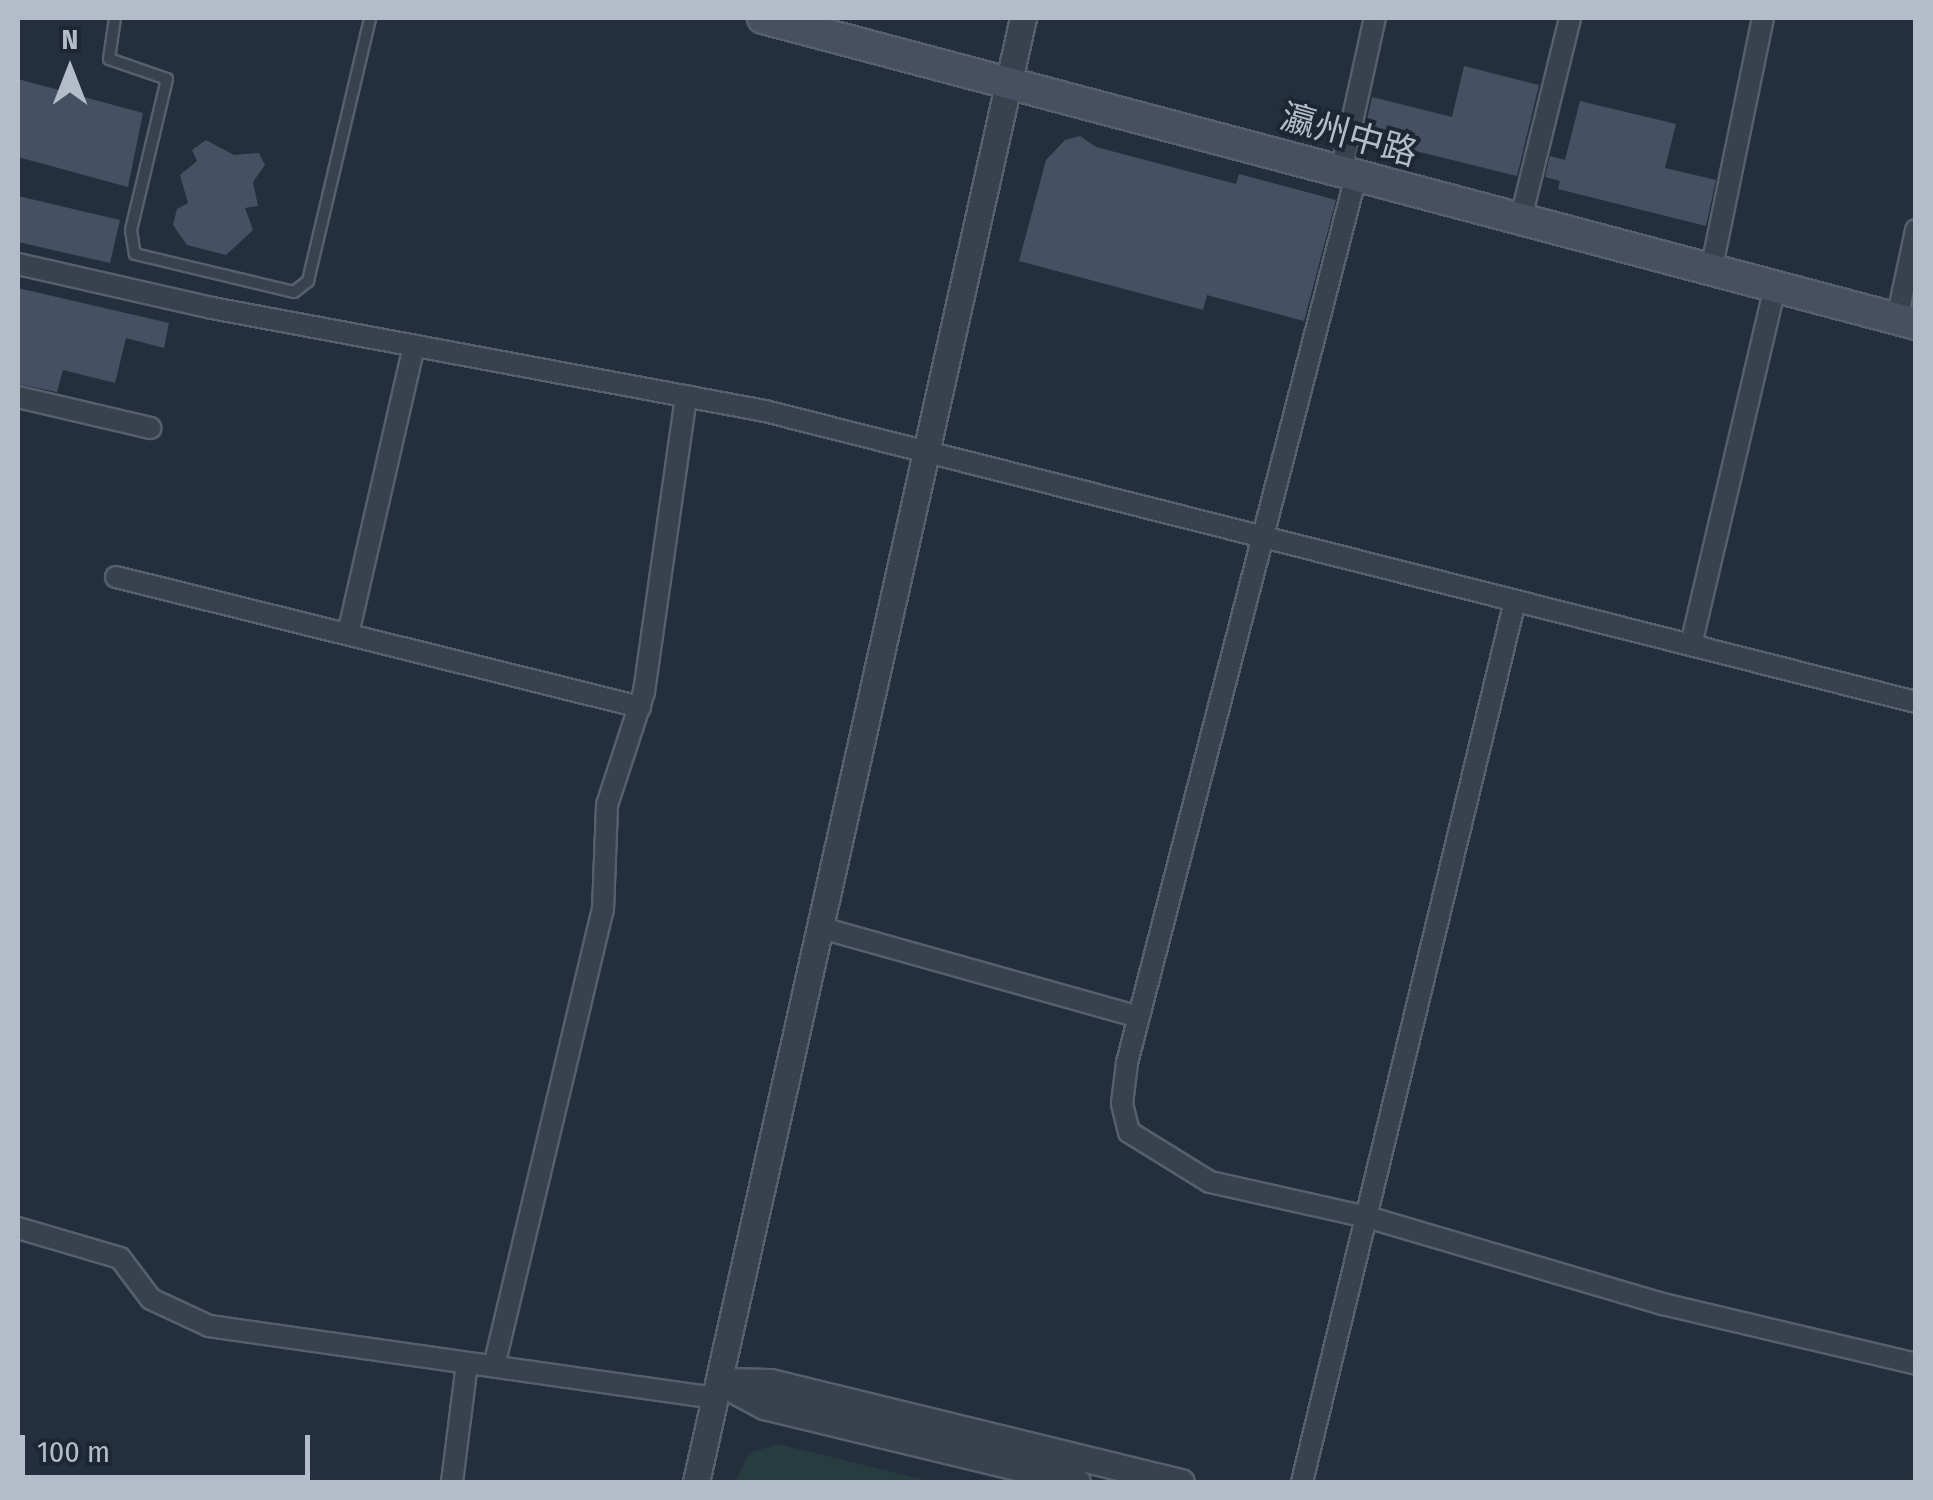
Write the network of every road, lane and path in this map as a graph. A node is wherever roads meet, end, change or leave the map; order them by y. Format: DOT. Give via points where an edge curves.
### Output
graph roads {
  1 [pos="115,18"];
  2 [pos="366,18"];
  3 [pos="763,18"];
  4 [pos="1023,18"];
  5 [pos="1375,18"];
  6 [pos="1570,18"];
  7 [pos="1764,18"];
  8 [pos="1009,79"];
  9 [pos="1348,174"];
  10 [pos="1520,222"];
  11 [pos="1916,230"];
  12 [pos="18,264"];
  13 [pos="1710,271"];
  14 [pos="1775,288"];
  15 [pos="1906,322"];
  16 [pos="414,345"];
  17 [pos="686,396"];
  18 [pos="18,397"];
  19 [pos="150,428"];
  20 [pos="926,453"];
  21 [pos="1262,537"];
  22 [pos="116,576"];
  23 [pos="1515,601"];
  24 [pos="348,634"];
  25 [pos="1691,645"];
  26 [pos="1916,702"];
  27 [pos="640,708"];
  28 [pos="822,928"];
  29 [pos="1139,1017"];
  30 [pos="1367,1216"];
  31 [pos="18,1228"];
  32 [pos="468,1364"];
  33 [pos="1916,1364"];
  34 [pos="494,1366"];
  35 [pos="717,1390"];
  36 [pos="452,1482"];
  37 [pos="696,1482"];
  38 [pos="1076,1482"];
  39 [pos="1181,1482"];
  40 [pos="1302,1482"];
  1 -- 2 [label="lane" via="109,59 167,78 131,230 135,254 294,292 308,281"];
  3 -- 8 [label="main road, 瀛州中路"];
  4 -- 8 [label="street"];
  5 -- 9 [label="street"];
  6 -- 10 [label="street"];
  7 -- 13 [label="street"];
  8 -- 9 [label="main road, 瀛州中路"];
  8 -- 20 [label="street"];
  9 -- 10 [label="main road, 瀛州中路"];
  9 -- 21 [label="street"];
  10 -- 13 [label="main road, 瀛州中路"];
  11 -- 15 [label="street"];
  12 -- 16 [label="street"];
  13 -- 14 [label="main road, 瀛州中路"];
  14 -- 15 [label="main road, 瀛州中路"];
  14 -- 25 [label="street"];
  16 -- 17 [label="street"];
  16 -- 24 [label="street"];
  17 -- 20 [label="street"];
  17 -- 27 [label="street"];
  18 -- 19 [label="street"];
  20 -- 21 [label="street"];
  20 -- 28 [label="street"];
  21 -- 23 [label="street"];
  21 -- 29 [label="street"];
  22 -- 24 [label="street"];
  23 -- 25 [label="street"];
  23 -- 30 [label="street"];
  24 -- 27 [label="street"];
  25 -- 26 [label="street"];
  27 -- 34 [label="street" via="612,780 603,910"];
  28 -- 29 [label="street"];
  28 -- 35 [label="street"];
  29 -- 30 [label="street" via="1122,1104 1129,1132 1210,1182"];
  30 -- 33 [label="street" via="1663,1304"];
  30 -- 40 [label="street"];
  31 -- 32 [label="street" via="120,1258 151,1298 210,1326"];
  32 -- 34 [label="street"];
  32 -- 36 [label="street"];
  34 -- 35 [label="street"];
  35 -- 37 [label="street"];
  35 -- 38 [label="street"];
  35 -- 39 [label="street" via="770,1382"];
}
